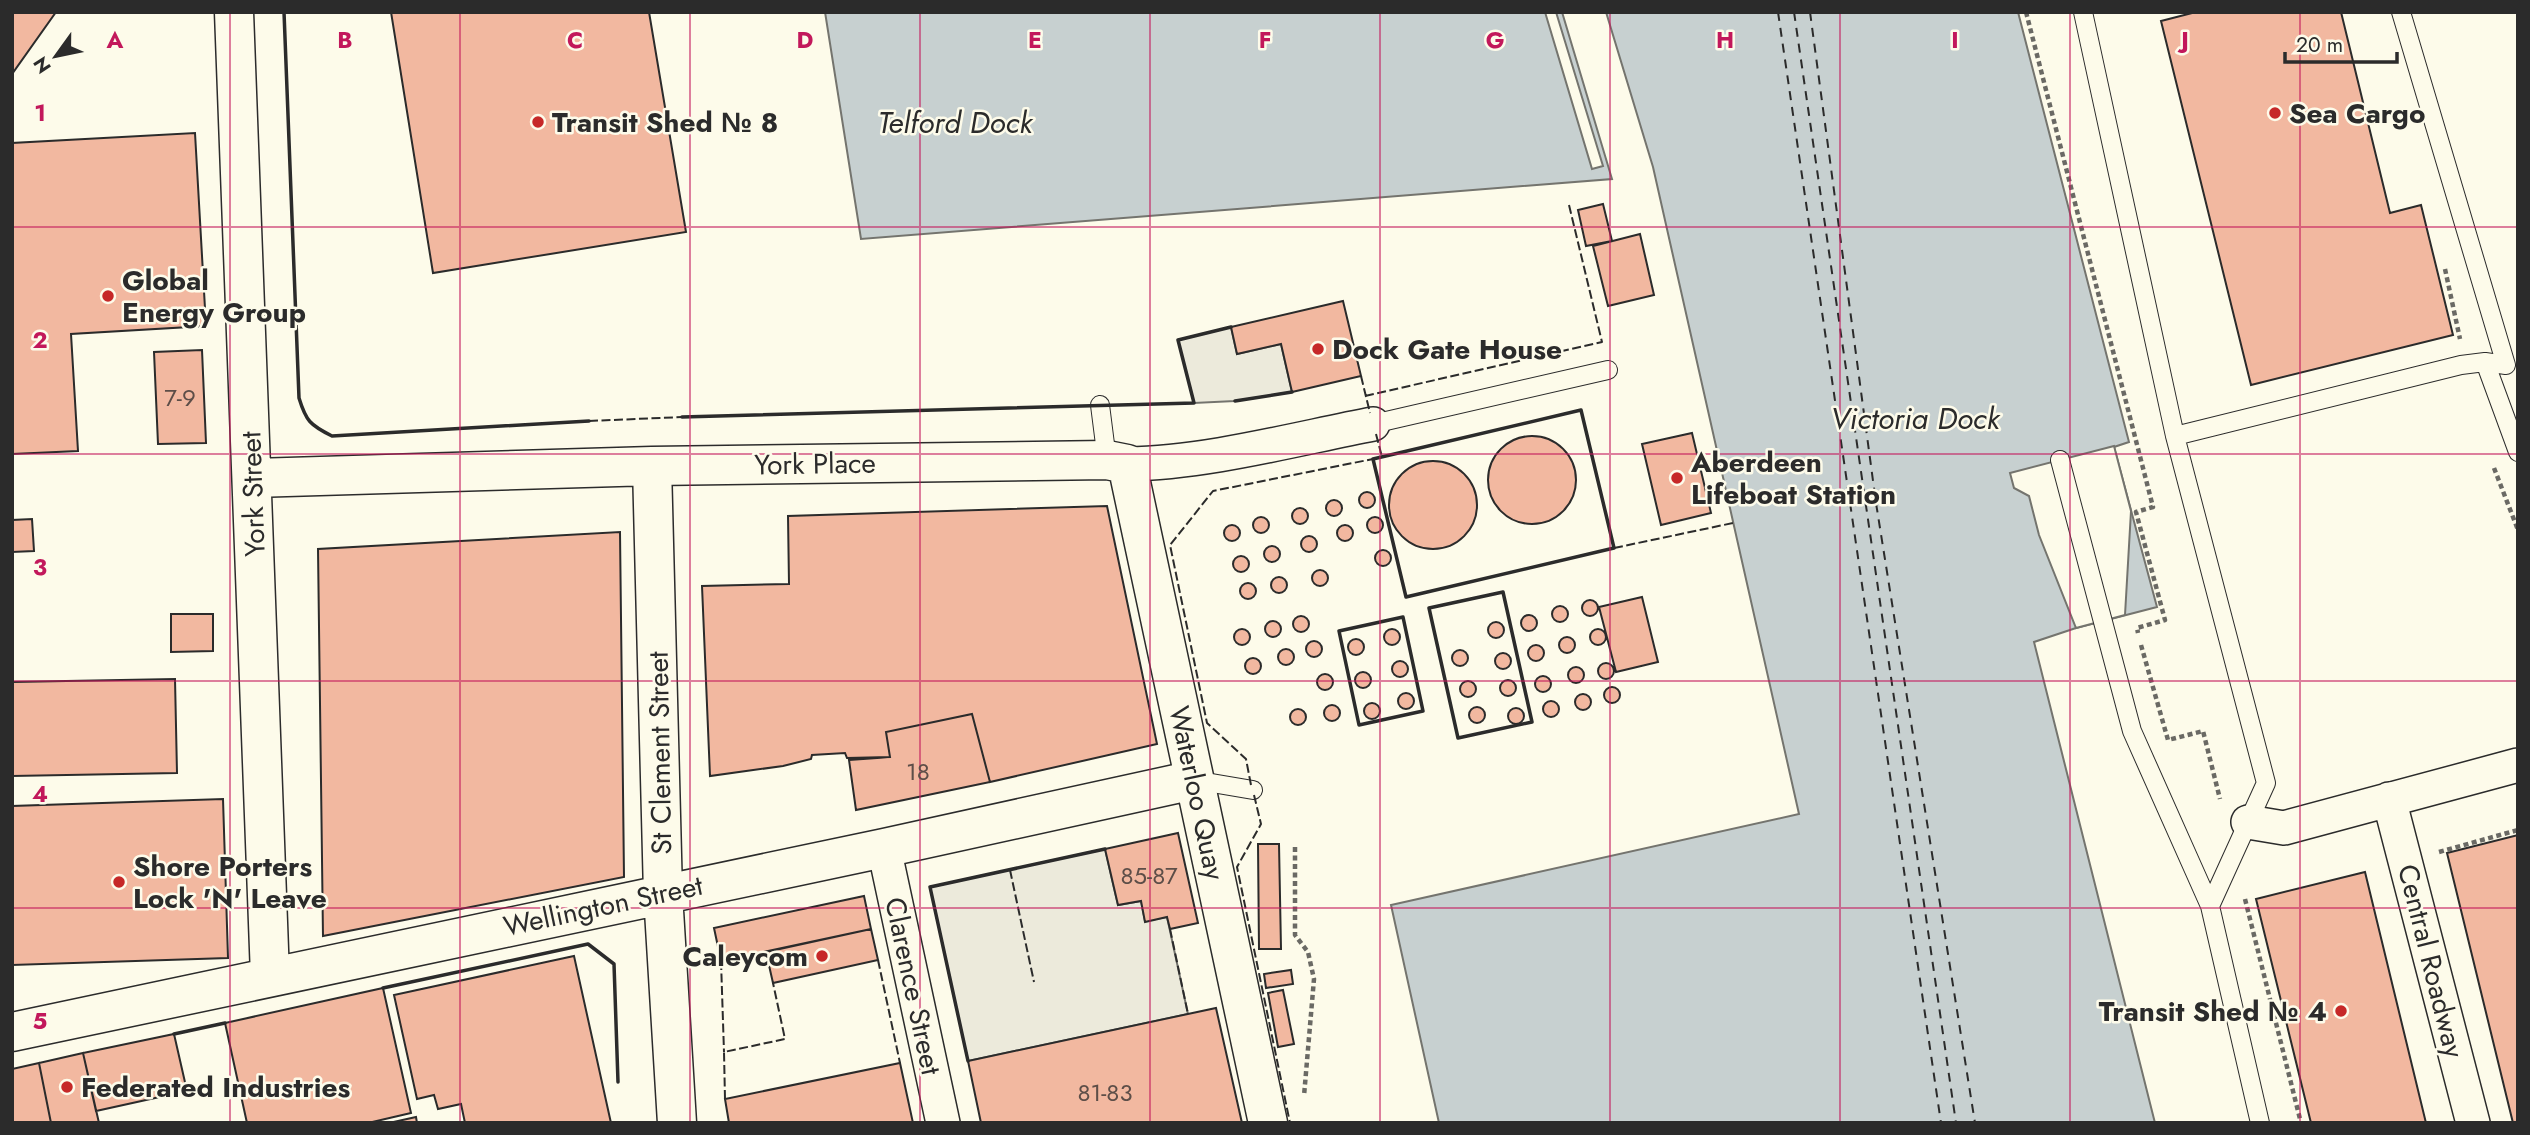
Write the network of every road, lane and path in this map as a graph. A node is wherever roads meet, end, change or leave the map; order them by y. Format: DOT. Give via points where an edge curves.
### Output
graph roads {
  1 [pos="234,12"];
  2 [pos="2026,12"];
  3 [pos="2083,12"];
  4 [pos="2401,12"];
  5 [pos="2445,267"];
  6 [pos="2484,362"];
  7 [pos="2461,365"];
  8 [pos="1608,370"];
  9 [pos="1100,405"];
  10 [pos="1373,424"];
  11 [pos="2175,436"];
  12 [pos="2518,452"];
  13 [pos="2491,458"];
  14 [pos="2060,460"];
  15 [pos="1117,462"];
  16 [pos="652,466"];
  17 [pos="253,478"];
  18 [pos="2518,530"];
  19 [pos="2518,765"];
  20 [pos="1194,780"];
  21 [pos="1253,790"];
  22 [pos="2389,799"];
  23 [pos="2248,822"];
  24 [pos="2518,830"];
  25 [pos="1295,847"];
  26 [pos="884,848"];
  27 [pos="2234,854"];
  28 [pos="2442,863"];
  29 [pos="663,894"];
  30 [pos="2210,906"];
  31 [pos="271,976"];
  32 [pos="12,1032"];
  33 [pos="1305,1103"];
  34 [pos="677,1123"];
  35 [pos="943,1123"];
  36 [pos="1268,1123"];
  37 [pos="2260,1123"];
  38 [pos="2301,1123"];
  39 [pos="2473,1123"];
  1 -- 17 [label="street, York Street"];
  2 -- 27 [label="path" via="2153,507 2136,512 2165,621 2137,628 2168,740 2203,731"];
  3 -- 11 [label="lane"];
  4 -- 6 [label="lane" via="2507,365"];
  5 -- 7 [label="path" via="2460,333"];
  6 -- 7 [label="lane"];
  6 -- 12 [label="lane"];
  7 -- 11 [label="lane"];
  8 -- 10 [label="lane"];
  9 -- 15 [label="lane"];
  10 -- 15 [label="street, York Place" via="1148,464"];
  11 -- 23 [label="lane" via="2266,783"];
  13 -- 18 [label="path"];
  14 -- 30 [label="lane" via="2132,731"];
  15 -- 16 [label="street, York Place"];
  15 -- 20 [label="street, Waterloo Quay"];
  16 -- 17 [label="street, York Place"];
  16 -- 29 [label="street, St Clement Street"];
  17 -- 31 [label="street, York Street"];
  19 -- 22 [label="street"];
  20 -- 21 [label="lane"];
  20 -- 26 [label="street, Wellington Street"];
  20 -- 36 [label="street, Waterloo Quay"];
  22 -- 23 [label="street" via="2284,828"];
  22 -- 39 [label="street, Central Roadway"];
  23 -- 27 [label="lane"];
  24 -- 28 [label="path" via="2439,850"];
  25 -- 33 [label="path" via="1295,935 1308,952 1314,979"];
  26 -- 29 [label="street, Wellington Street"];
  26 -- 35 [label="street, Clarence Street"];
  27 -- 30 [label="lane"];
  27 -- 38 [label="path"];
  29 -- 31 [label="street, Wellington Street"];
  29 -- 34 [label="street, St Clement Street"];
  30 -- 37 [label="lane"];
  31 -- 32 [label="street, Wellington Street"];
}
